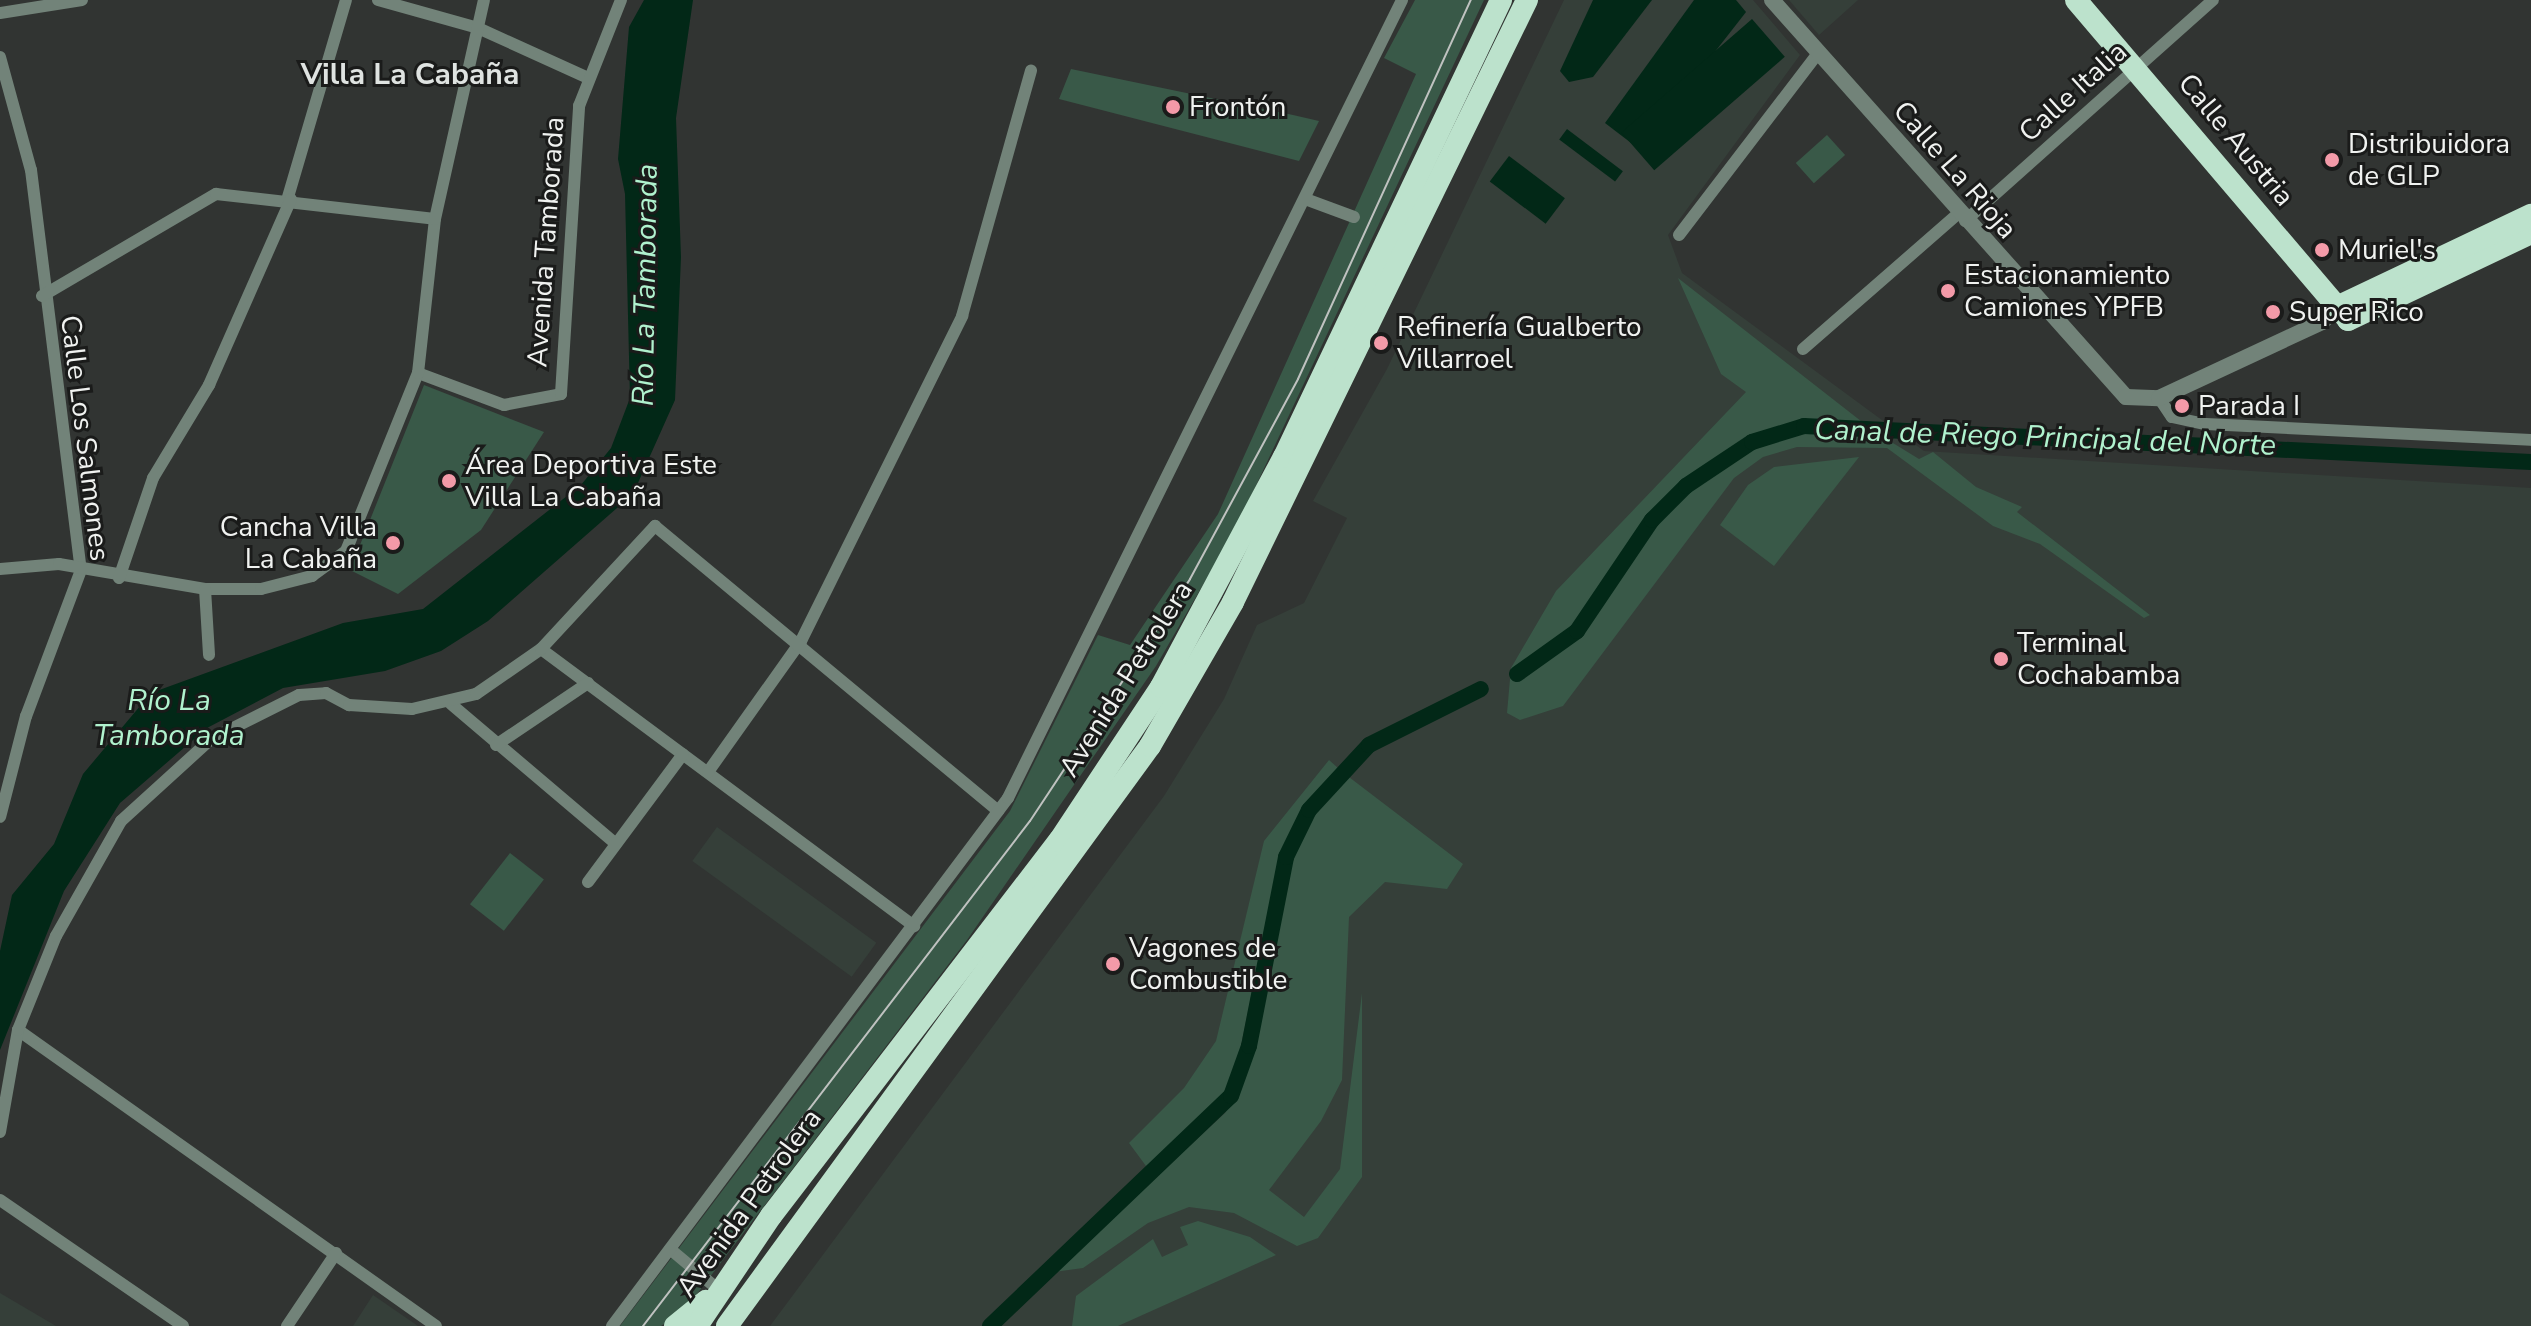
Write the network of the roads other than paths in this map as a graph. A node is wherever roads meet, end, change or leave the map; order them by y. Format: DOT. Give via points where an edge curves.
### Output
graph roads {
  1 [pos="81,0"];
  2 [pos="346,0"];
  3 [pos="378,0"];
  4 [pos="484,0"];
  5 [pos="621,0"];
  6 [pos="1402,0"];
  7 [pos="1501,0"];
  8 [pos="1527,0"];
  9 [pos="1772,0"];
  10 [pos="2076,0"];
  11 [pos="2213,0"];
  12 [pos="0,13"];
  13 [pos="478,28"];
  14 [pos="1818,53"];
  15 [pos="0,58"];
  16 [pos="2136,68"];
  17 [pos="1031,71"];
  18 [pos="588,78"];
  19 [pos="290,198"];
  20 [pos="1308,200"];
  21 [pos="2531,215"];
  22 [pos="1354,217"];
  23 [pos="1962,217"];
  24 [pos="435,219"];
  25 [pos="2531,233"];
  26 [pos="1679,235"];
  27 [pos="42,296"];
  28 [pos="2335,316"];
  29 [pos="1803,349"];
  30 [pos="418,373"];
  31 [pos="2159,398"];
  32 [pos="2531,438"];
  33 [pos="0,569"];
  34 [pos="81,570"];
  35 [pos="119,578"];
  36 [pos="205,589"];
  37 [pos="801,641"];
  38 [pos="541,649"];
  39 [pos="209,655"];
  40 [pos="588,683"];
  41 [pos="451,704"];
  42 [pos="496,745"];
  43 [pos="683,754"];
  44 [pos="708,772"];
  45 [pos="998,811"];
  46 [pos="0,817"];
  47 [pos="616,844"];
  48 [pos="588,882"];
  49 [pos="914,926"];
  50 [pos="18,1030"];
  51 [pos="0,1132"];
  52 [pos="0,1200"];
  53 [pos="670,1249"];
  54 [pos="336,1253"];
  55 [pos="720,1291"];
  56 [pos="734,1321"];
  57 [pos="183,1326"];
  58 [pos="287,1326"];
  59 [pos="436,1326"];
  60 [pos="612,1326"];
  61 [pos="675,1326"];
  62 [pos="697,1326"];
  1 -- 12 [label="street"];
  2 -- 19 [label="street"];
  3 -- 13 [label="street"];
  4 -- 13 [label="street"];
  5 -- 18 [label="street, Avenida Tamborada"];
  6 -- 20 [label="street"];
  7 -- 55 [label="highway, Avenida Petrolera" via="1277,470 1161,687 1059,841"];
  8 -- 56 [label="highway, Avenida Petrolera" via="1233,602 1150,746"];
  9 -- 14 [label="street, Calle La Rioja"];
  10 -- 16 [label="highway, Calle Austria"];
  11 -- 16 [label="street, Calle Italia"];
  13 -- 18 [label="street"];
  13 -- 24 [label="street"];
  14 -- 23 [label="street, Calle La Rioja"];
  14 -- 26 [label="street"];
  15 -- 27 [label="street, Calle Los Salmones" via="31,170"];
  16 -- 23 [label="street, Calle Italia"];
  16 -- 28 [label="highway, Calle Austria"];
  17 -- 37 [label="street" via="962,316 910,428 858,513"];
  18 -- 30 [label="street, Avenida Tamborada" via="577,121 561,394 504,405"];
  19 -- 24 [label="street"];
  19 -- 27 [label="street" via="216,194"];
  19 -- 35 [label="street" via="209,385 153,478"];
  20 -- 22 [label="street"];
  20 -- 45 [label="street"];
  21 -- 28 [label="highway"];
  23 -- 29 [label="street, Calle Italia"];
  23 -- 31 [label="street, Calle La Rioja" via="2112,389 2143,403"];
  24 -- 30 [label="street"];
  25 -- 28 [label="highway"];
  27 -- 34 [label="street, Calle Los Salmones"];
  28 -- 31 [label="street"];
  30 -- 36 [label="street" via="340,558 312,576 261,589"];
  31 -- 32 [label="street" via="2172,417 2206,424"];
  33 -- 34 [label="street" via="59,564"];
  34 -- 35 [label="street"];
  34 -- 46 [label="street, Calle Los Salmones" via="26,716"];
  35 -- 36 [label="street"];
  36 -- 39 [label="street"];
  37 -- 38 [label="street" via="655,526"];
  37 -- 44 [label="street"];
  37 -- 45 [label="street"];
  38 -- 40 [label="street"];
  38 -- 41 [label="street" via="515,673"];
  40 -- 42 [label="street"];
  40 -- 43 [label="street"];
  41 -- 42 [label="street"];
  41 -- 50 [label="street" via="412,709 349,705 326,693 299,695 211,739 121,821 56,936"];
  42 -- 47 [label="street"];
  43 -- 44 [label="street"];
  43 -- 47 [label="street"];
  44 -- 49 [label="street"];
  45 -- 49 [label="street"];
  47 -- 48 [label="street"];
  49 -- 53 [label="street"];
  50 -- 51 [label="street"];
  50 -- 54 [label="street"];
  52 -- 57 [label="street"];
  53 -- 55 [label="street"];
  53 -- 60 [label="street"];
  54 -- 58 [label="street"];
  54 -- 59 [label="street"];
  55 -- 61 [label="highway"];
  55 -- 62 [label="highway, Avenida Petrolera"];
}
